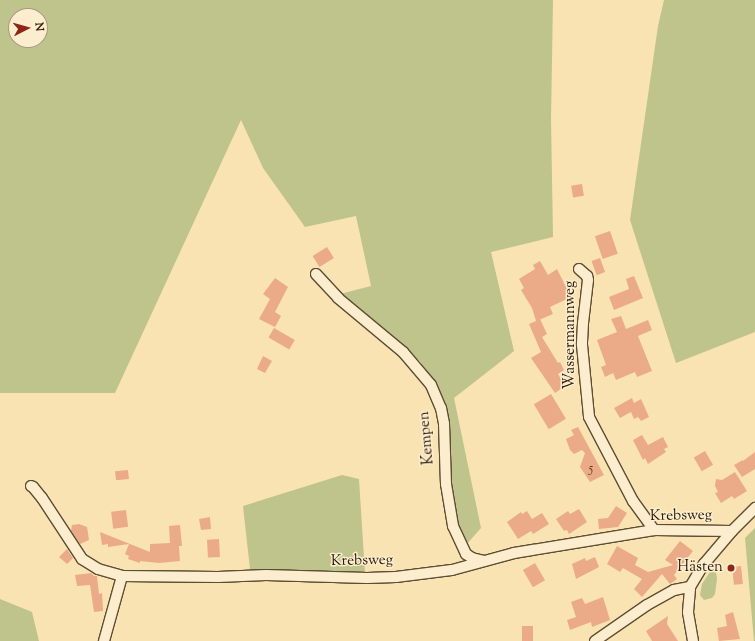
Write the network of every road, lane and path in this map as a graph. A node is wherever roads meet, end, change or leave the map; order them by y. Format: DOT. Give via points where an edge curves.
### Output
graph roads {
  1 [pos="579,269"];
  2 [pos="316,274"];
  3 [pos="31,486"];
  4 [pos="755,508"];
  5 [pos="654,530"];
  6 [pos="732,531"];
  7 [pos="484,561"];
  8 [pos="122,576"];
  9 [pos="690,587"];
  10 [pos="104,641"];
  11 [pos="595,641"];
  12 [pos="693,641"];
  1 -- 5 [label="street, Wassermannweg" via="588,280 582,346 589,417 633,501"];
  2 -- 7 [label="street, Kempen" via="338,298 403,352 431,385 441,408 444,424 446,484 453,526 466,554"];
  3 -- 8 [label="street, Krebsweg" via="42,498 82,559 90,565"];
  4 -- 6 [label="street"];
  5 -- 6 [label="street, Krebsweg"];
  5 -- 7 [label="street, Krebsweg" via="514,553"];
  6 -- 9 [label="street" via="704,564"];
  7 -- 8 [label="street, Krebsweg" via="452,570 381,578 266,575"];
  8 -- 10 [label="street"];
  9 -- 11 [label="street" via="674,590"];
  9 -- 12 [label="street" via="687,602"];
}
